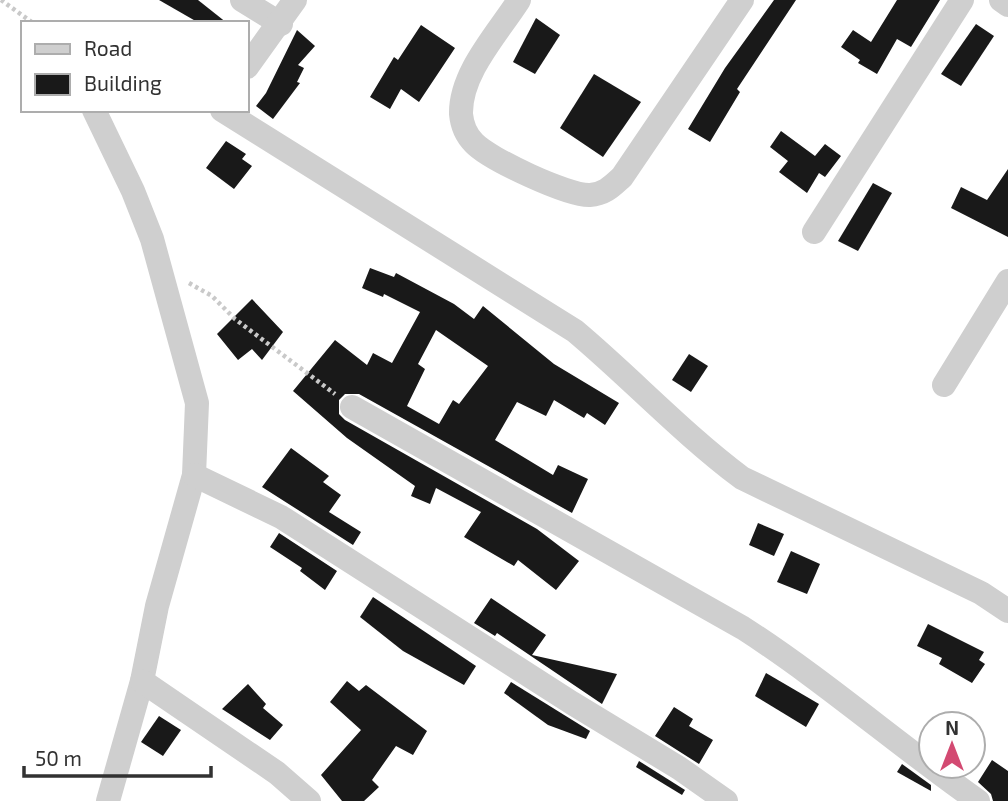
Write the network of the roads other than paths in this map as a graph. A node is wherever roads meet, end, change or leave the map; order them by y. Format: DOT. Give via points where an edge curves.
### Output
graph roads {
  1 [pos="242,0"];
  2 [pos="296,0"];
  3 [pos="519,0"];
  4 [pos="742,0"];
  5 [pos="962,0"];
  6 [pos="1001,0"];
  7 [pos="1008,5"];
  8 [pos="281,24"];
  9 [pos="248,66"];
  10 [pos="95,112"];
  11 [pos="225,112"];
  12 [pos="814,232"];
  13 [pos="1008,281"];
  14 [pos="944,385"];
  15 [pos="352,407"];
  16 [pos="194,475"];
  17 [pos="1008,611"];
  18 [pos="142,681"];
  19 [pos="108,801"];
  20 [pos="309,801"];
  21 [pos="726,801"];
  22 [pos="978,801"];
  1 -- 8 [label="street"];
  2 -- 8 [label="street"];
  3 -- 4 [label="street" via="472,73 463,96 465,133 476,146 555,187 592,195 607,191 622,177"];
  5 -- 12 [label="street"];
  6 -- 7 [label="street"];
  8 -- 9 [label="street"];
  10 -- 16 [label="street" via="133,191 166,284 197,403"];
  11 -- 17 [label="street" via="575,331 742,478 981,593"];
  13 -- 14 [label="street"];
  15 -- 22 [label="street" via="743,628"];
  16 -- 18 [label="street" via="156,606"];
  16 -- 21 [label="street" via="292,524"];
  18 -- 19 [label="street"];
  18 -- 20 [label="street" via="277,773"];
}
